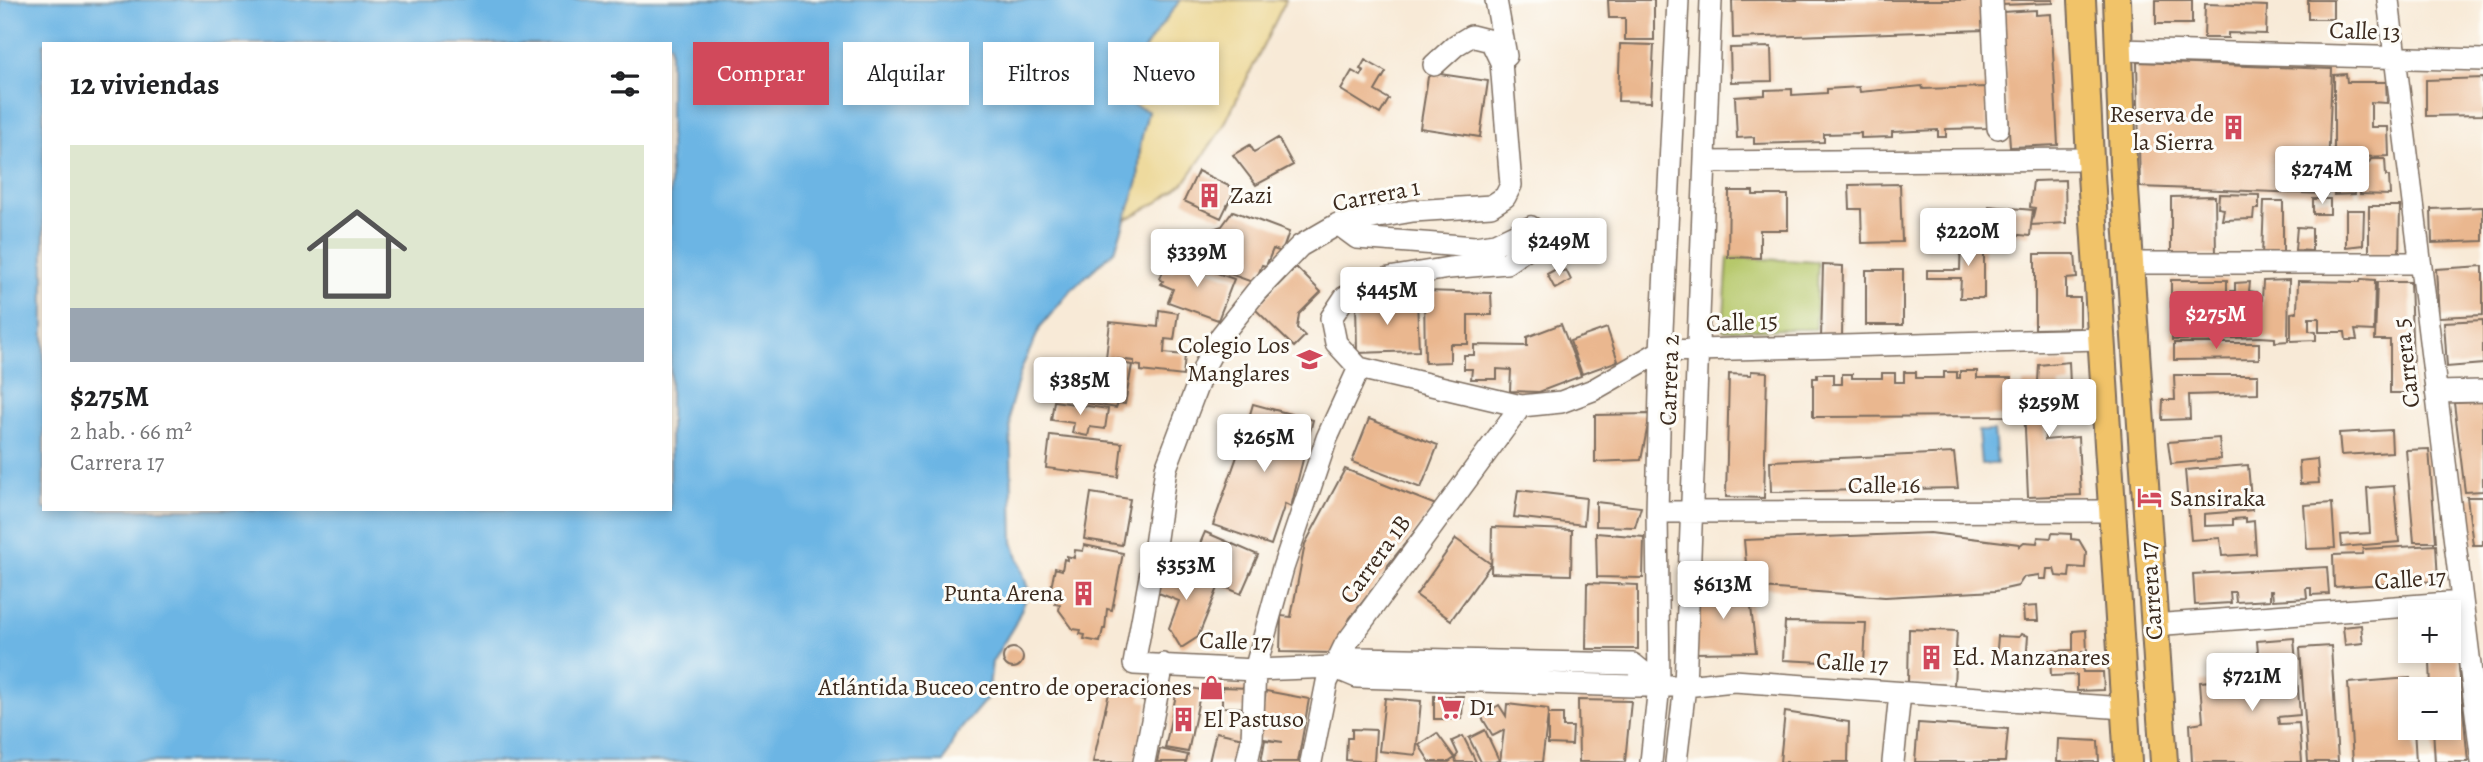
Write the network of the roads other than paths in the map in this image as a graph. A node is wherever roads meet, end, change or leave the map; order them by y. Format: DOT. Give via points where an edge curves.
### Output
graph roads {
  1 [pos="1496,0"];
  2 [pos="1678,0"];
  3 [pos="1711,0"];
  4 [pos="1992,0"];
  5 [pos="2082,0"];
  6 [pos="2117,0"];
  7 [pos="2388,0"];
  8 [pos="2120,50"];
  9 [pos="2395,58"];
  10 [pos="2483,60"];
  11 [pos="1434,65"];
  12 [pos="1507,124"];
  13 [pos="1998,128"];
  14 [pos="2090,159"];
  15 [pos="1706,162"];
  16 [pos="1338,224"];
  17 [pos="2130,263"];
  18 [pos="2420,263"];
  19 [pos="2101,339"];
  20 [pos="1696,350"];
  21 [pos="1661,351"];
  22 [pos="1359,368"];
  23 [pos="2483,391"];
  24 [pos="2436,392"];
  25 [pos="1521,406"];
  26 [pos="2112,510"];
  27 [pos="1657,512"];
  28 [pos="1690,512"];
  29 [pos="2462,602"];
  30 [pos="2153,625"];
  31 [pos="1134,664"];
  32 [pos="1163,664"];
  33 [pos="1334,667"];
  34 [pos="1255,670"];
  35 [pos="1659,685"];
  36 [pos="1685,686"];
  37 [pos="1900,693"];
  38 [pos="2124,708"];
  39 [pos="1143,762"];
  40 [pos="1247,762"];
  41 [pos="1311,762"];
  42 [pos="1651,762"];
  43 [pos="1676,762"];
  44 [pos="1893,762"];
  45 [pos="2128,762"];
  46 [pos="2164,762"];
  47 [pos="2482,762"];
  1 -- 12 [label="street" via="1507,60"];
  2 -- 21 [label="street, Carrera 2"];
  3 -- 15 [label="street, Carrera 2"];
  4 -- 13 [label="street"];
  5 -- 14 [label="main road, Carrera 17"];
  6 -- 8 [label="main road, Carrera 17"];
  7 -- 9 [label="street, Carrera 5"];
  8 -- 9 [label="street, Calle 13"];
  8 -- 17 [label="main road, Carrera 17"];
  9 -- 10 [label="street, Calle 13"];
  9 -- 18 [label="street, Carrera 5"];
  11 -- 12 [label="street" via="1471,36 1492,41 1501,62"];
  12 -- 16 [label="street, Carrera 1" via="1511,184 1505,197 1491,206 1413,211"];
  14 -- 15 [label="street"];
  14 -- 19 [label="main road, Carrera 17"];
  15 -- 20 [label="street, Carrera 2"];
  16 -- 22 [label="street" via="1356,238 1475,247 1496,244 1523,229 1537,232 1532,245 1506,263 1389,278 1345,297 1331,318 1336,343"];
  16 -- 31 [label="street, Carrera 1" via="1300,246 1256,292 1205,365 1167,468"];
  17 -- 18 [label="street"];
  17 -- 30 [label="main road, Carrera 17"];
  18 -- 24 [label="street, Carrera 5"];
  19 -- 20 [label="street, Calle 15"];
  19 -- 26 [label="main road, Carrera 17"];
  20 -- 21 [label="street, Calle 15"];
  20 -- 28 [label="street, Carrera 2"];
  21 -- 25 [label="street, Calle 15" via="1593,390 1561,402"];
  21 -- 27 [label="street, Carrera 2"];
  22 -- 25 [label="street, Calle 15"];
  22 -- 34 [label="street" via="1327,438"];
  23 -- 24 [label="street"];
  24 -- 29 [label="street, Carrera 5"];
  25 -- 33 [label="street, Carrera 1B" via="1345,645"];
  26 -- 28 [label="street, Calle 16"];
  26 -- 38 [label="main road, Carrera 17"];
  27 -- 28 [label="street, Calle 16"];
  27 -- 35 [label="street, Carrera 2"];
  28 -- 36 [label="street, Carrera 2"];
  29 -- 30 [label="street, Calle 17"];
  29 -- 47 [label="street, Carrera 5"];
  30 -- 46 [label="main road, Carrera 17"];
  31 -- 32 [label="street, Calle 17"];
  32 -- 34 [label="street, Calle 17"];
  32 -- 39 [label="street"];
  33 -- 34 [label="street, Calle 17"];
  33 -- 35 [label="street, Calle 17" via="1357,677 1520,672"];
  33 -- 41 [label="street, Carrera 1B"];
  34 -- 40 [label="street"];
  35 -- 36 [label="street, Calle 17"];
  35 -- 42 [label="street, Carrera 2"];
  36 -- 37 [label="street, Calle 17" via="1734,681"];
  36 -- 43 [label="street, Carrera 2"];
  37 -- 38 [label="street, Calle 17"];
  37 -- 44 [label="street"];
  38 -- 45 [label="main road, Carrera 17"];
}
